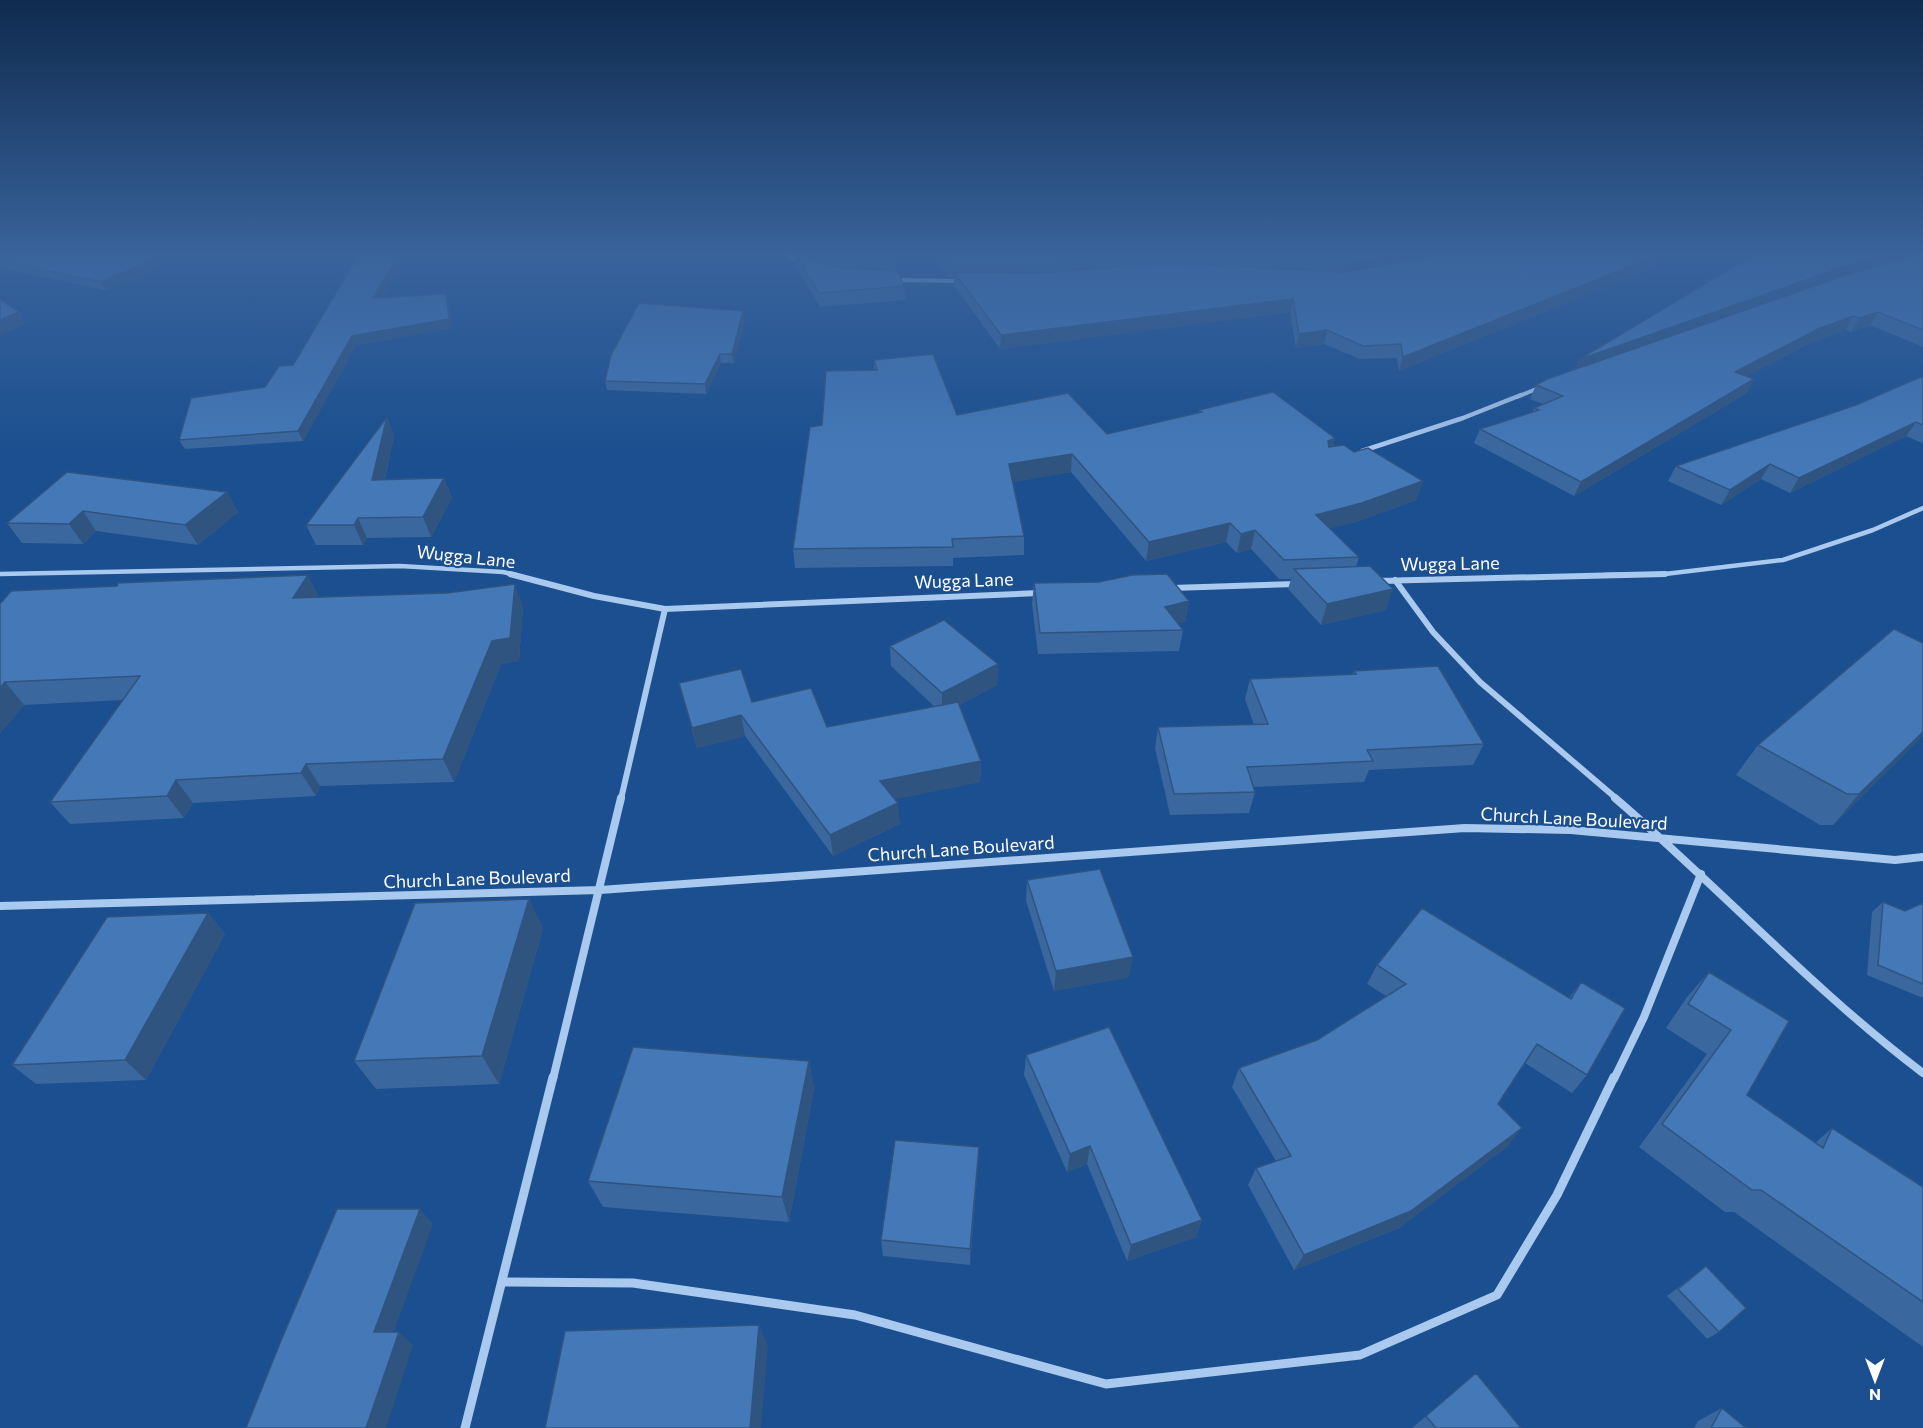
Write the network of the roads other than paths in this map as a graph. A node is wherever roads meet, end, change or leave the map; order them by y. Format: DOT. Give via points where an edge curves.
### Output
graph roads {
  1 [pos="1544,386"];
  2 [pos="1361,451"];
  3 [pos="1923,508"];
  4 [pos="0,574"];
  5 [pos="1395,580"];
  6 [pos="1371,581"];
  7 [pos="1300,584"];
  8 [pos="1169,588"];
  9 [pos="1051,593"];
  10 [pos="665,609"];
  11 [pos="1663,839"];
  12 [pos="1923,857"];
  13 [pos="1701,874"];
  14 [pos="600,890"];
  15 [pos="0,906"];
  16 [pos="1923,1073"];
  17 [pos="502,1282"];
  18 [pos="465,1428"];
  1 -- 2 [label="street" via="1463,418"];
  3 -- 5 [label="street, Wugga Lane" via="1873,530 1783,560 1665,574"];
  4 -- 10 [label="street, Wugga Lane" via="400,566 503,572 594,596"];
  5 -- 6 [label="street, Wugga Lane"];
  5 -- 11 [label="street" via="1433,632 1480,682"];
  7 -- 8 [label="street"];
  9 -- 10 [label="street, Wugga Lane"];
  10 -- 14 [label="street"];
  11 -- 12 [label="street, Church Lane Boulevard" via="1895,860"];
  11 -- 13 [label="street"];
  11 -- 14 [label="street, Church Lane Boulevard" via="1571,830 1465,828"];
  13 -- 16 [label="street" via="1873,1035"];
  13 -- 17 [label="street" via="1644,1017 1557,1195 1497,1295 1360,1355 1106,1384 855,1316 633,1283"];
  14 -- 15 [label="street, Church Lane Boulevard"];
  14 -- 17 [label="street"];
  17 -- 18 [label="street"];
}
